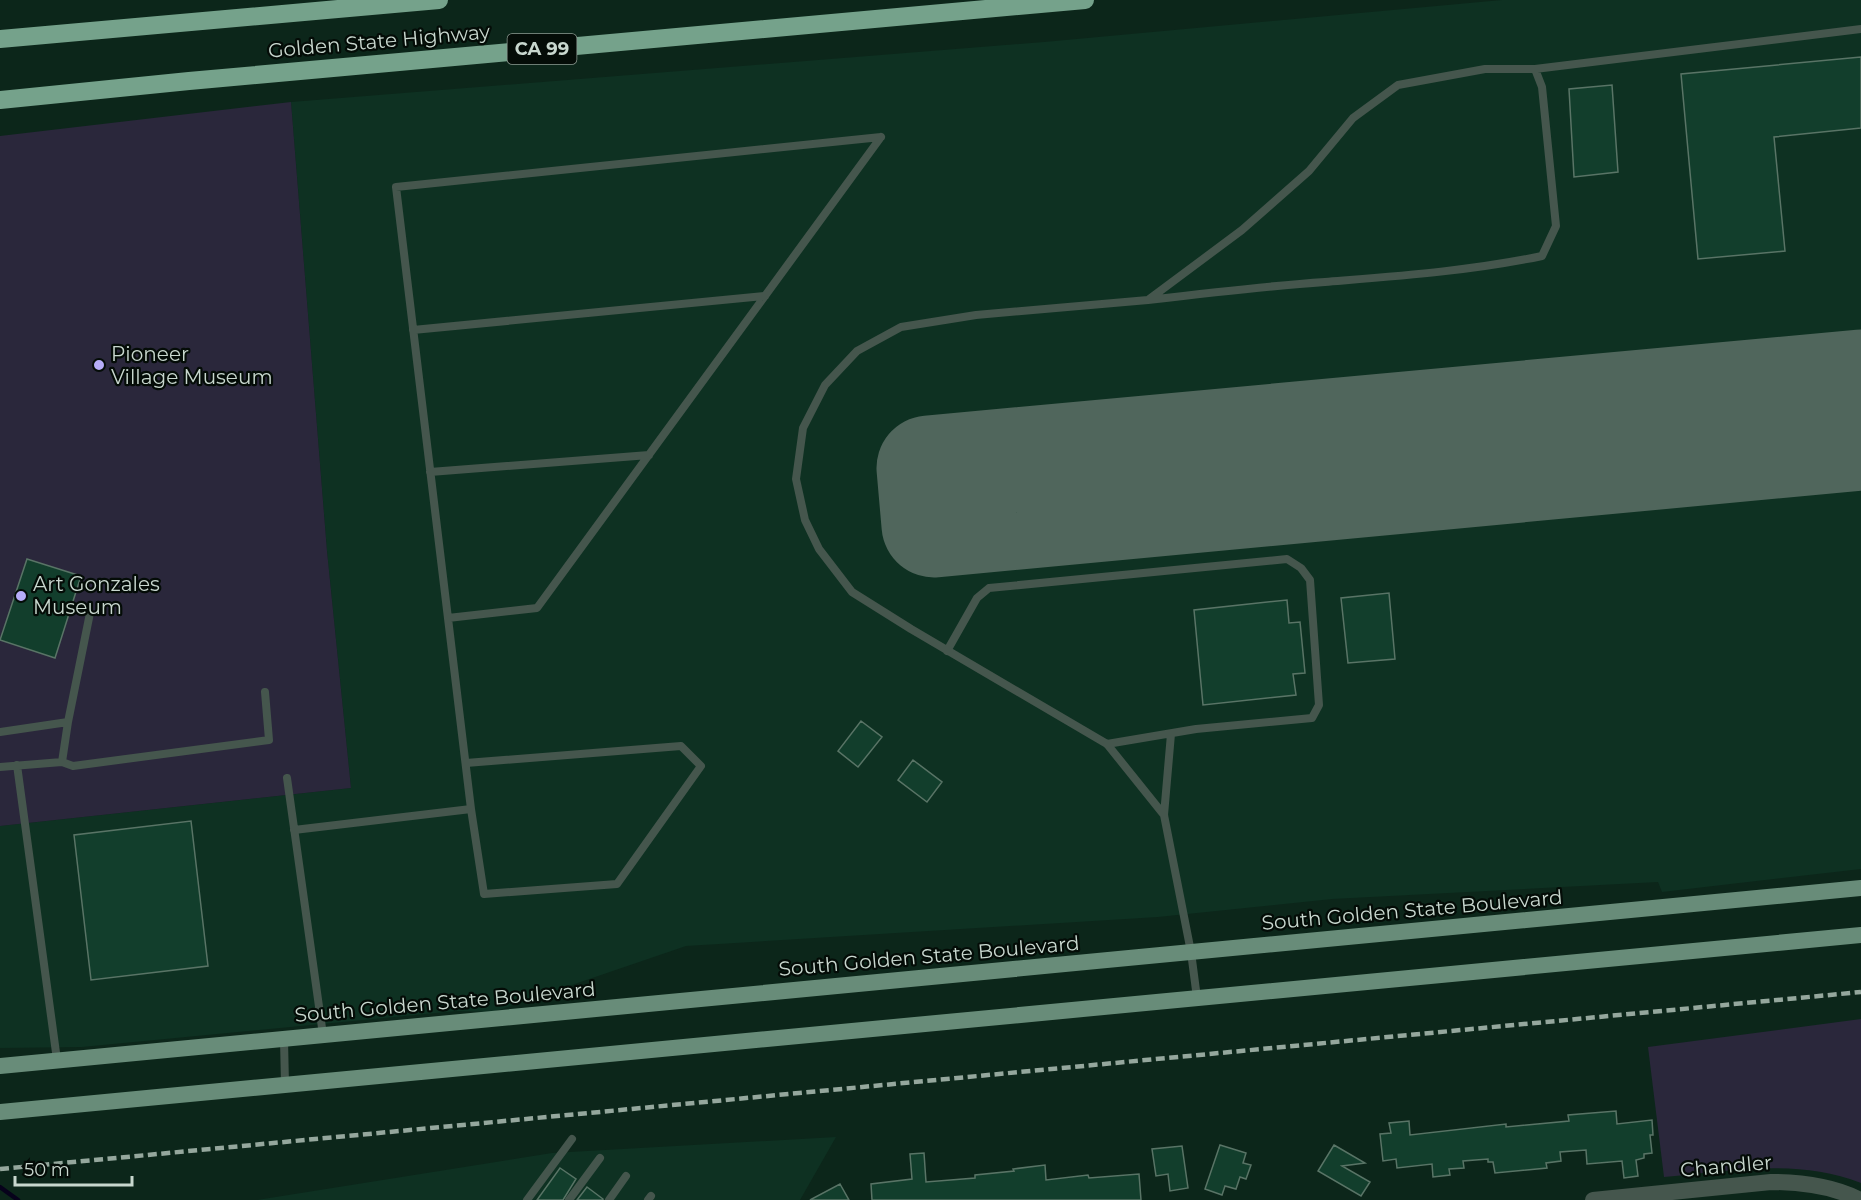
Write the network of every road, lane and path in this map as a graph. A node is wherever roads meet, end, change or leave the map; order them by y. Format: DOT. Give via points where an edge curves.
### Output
graph roads {
  1 [pos="439,0"];
  2 [pos="1085,0"];
  3 [pos="1861,29"];
  4 [pos="0,39"];
  5 [pos="1535,69"];
  6 [pos="189,81"];
  7 [pos="0,100"];
  8 [pos="0,108"];
  9 [pos="765,297"];
  10 [pos="1148,300"];
  11 [pos="413,330"];
  12 [pos="649,455"];
  13 [pos="430,472"];
  14 [pos="90,613"];
  15 [pos="448,618"];
  16 [pos="947,651"];
  17 [pos="265,692"];
  18 [pos="68,722"];
  19 [pos="0,732"];
  20 [pos="1171,734"];
  21 [pos="1107,744"];
  22 [pos="62,762"];
  23 [pos="466,763"];
  24 [pos="17,765"];
  25 [pos="0,767"];
  26 [pos="286,778"];
  27 [pos="471,809"];
  28 [pos="1164,815"];
  29 [pos="294,830"];
  30 [pos="1861,888"];
  31 [pos="1861,935"];
  32 [pos="1191,952"];
  33 [pos="1197,998"];
  34 [pos="323,1035"];
  35 [pos="284,1039"];
  36 [pos="57,1060"];
  37 [pos="0,1066"];
  38 [pos="285,1085"];
  39 [pos="0,1112"];
  40 [pos="572,1139"];
  41 [pos="600,1158"];
  42 [pos="626,1176"];
  43 [pos="527,1200"];
  44 [pos="569,1200"];
  45 [pos="609,1200"];
  46 [pos="1593,1200"];
  47 [pos="1860,1200"];
  1 -- 4 [label="highway, Golden State Highway"];
  2 -- 6 [label="highway, Golden State Highway / CA 99"];
  3 -- 5 [label="lane"];
  5 -- 10 [label="lane" via="1485,69 1398,85 1353,118 1310,171 1250,223"];
  5 -- 10 [label="lane" via="1542,87 1556,226 1542,256 1503,265"];
  6 -- 7 [label="highway, Golden State Highway / CA 99"];
  6 -- 8 [label="highway"];
  9 -- 11 [label="lane"];
  9 -- 11 [label="lane" via="882,138 396,187"];
  9 -- 12 [label="lane"];
  10 -- 16 [label="lane" via="976,315 901,327 857,351 825,385 803,428 796,479 805,520 819,549 852,592"];
  11 -- 13 [label="lane"];
  12 -- 13 [label="lane"];
  12 -- 15 [label="lane" via="537,608"];
  13 -- 15 [label="lane"];
  14 -- 18 [label="lane"];
  15 -- 23 [label="lane"];
  16 -- 20 [label="lane" via="977,598 988,588 1287,558 1301,568 1310,580 1319,705 1312,718"];
  16 -- 21 [label="lane"];
  17 -- 22 [label="lane" via="269,740 73,766"];
  18 -- 19 [label="lane"];
  18 -- 22 [label="lane"];
  20 -- 21 [label="lane"];
  20 -- 28 [label="lane"];
  21 -- 28 [label="lane"];
  22 -- 24 [label="lane"];
  23 -- 27 [label="lane"];
  23 -- 27 [label="lane" via="681,746 701,766 617,884 484,894"];
  24 -- 25 [label="lane"];
  24 -- 36 [label="lane"];
  26 -- 29 [label="lane"];
  27 -- 29 [label="lane"];
  28 -- 32 [label="lane"];
  29 -- 34 [label="lane"];
  30 -- 32 [label="main road, South Golden State Boulevard"];
  31 -- 33 [label="main road"];
  32 -- 33 [label="lane"];
  32 -- 34 [label="main road, South Golden State Boulevard"];
  33 -- 38 [label="main road"];
  34 -- 35 [label="main road, South Golden State Boulevard"];
  35 -- 36 [label="main road, South Golden State Boulevard"];
  35 -- 38 [label="lane"];
  36 -- 37 [label="main road, South Golden State Boulevard"];
  38 -- 39 [label="main road"];
  40 -- 43 [label="lane"];
  41 -- 44 [label="lane"];
  42 -- 45 [label="lane"];
  46 -- 47 [label="street, Chandler" via="1792,1182"];
}
